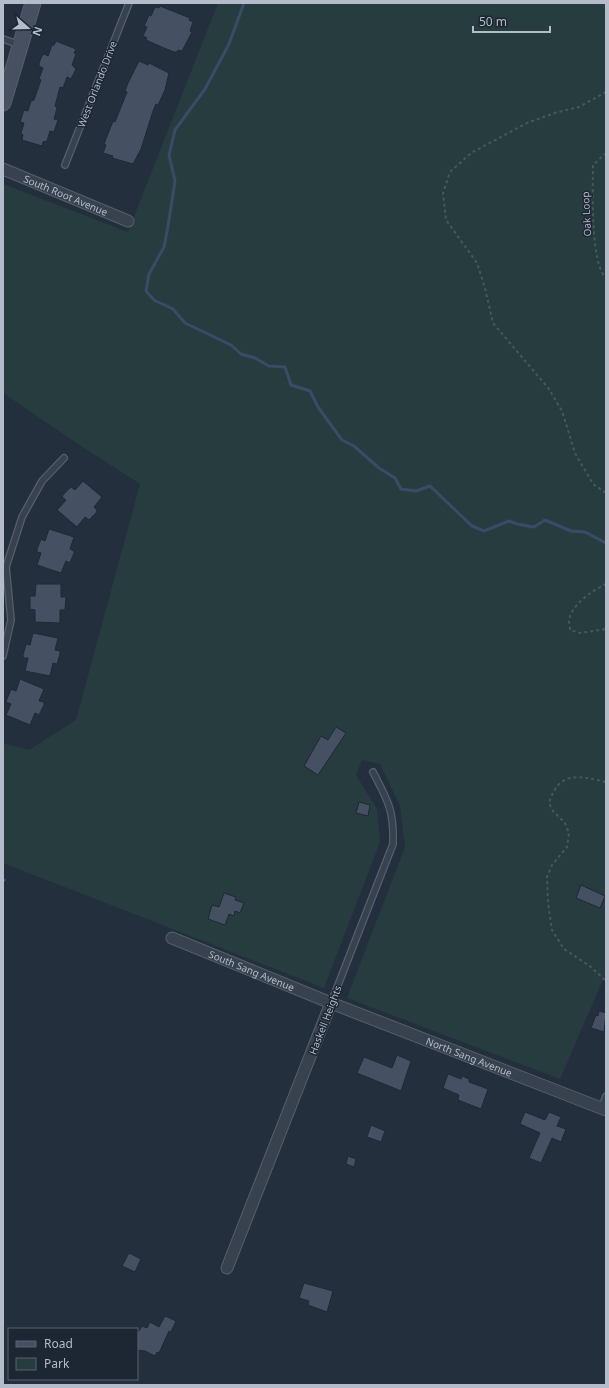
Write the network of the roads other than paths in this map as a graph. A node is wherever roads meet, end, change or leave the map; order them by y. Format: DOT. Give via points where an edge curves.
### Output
graph roads {
  1 [pos="33,3"];
  2 [pos="129,3"];
  3 [pos="3,39"];
  4 [pos="20,45"];
  5 [pos="3,103"];
  6 [pos="66,165"];
  7 [pos="3,169"];
  8 [pos="128,221"];
  9 [pos="64,458"];
  10 [pos="3,656"];
  11 [pos="373,772"];
  12 [pos="172,938"];
  13 [pos="332,1003"];
  14 [pos="606,1096"];
  15 [pos="604,1109"];
  16 [pos="227,1268"];
  1 -- 4 [label="street"];
  2 -- 6 [label="lane, West Orlando Drive"];
  3 -- 4 [label="lane"];
  4 -- 5 [label="street"];
  7 -- 8 [label="street, South Root Avenue"];
  9 -- 10 [label="lane" via="42,482 22,517 6,567 11,620"];
  11 -- 13 [label="lane, Haskell Heights" via="389,802 393,844"];
  12 -- 13 [label="street, South Sang Avenue"];
  13 -- 15 [label="street, North Sang Avenue"];
  13 -- 16 [label="street, Haskell Heights"];
  14 -- 15 [label="lane"];
}
